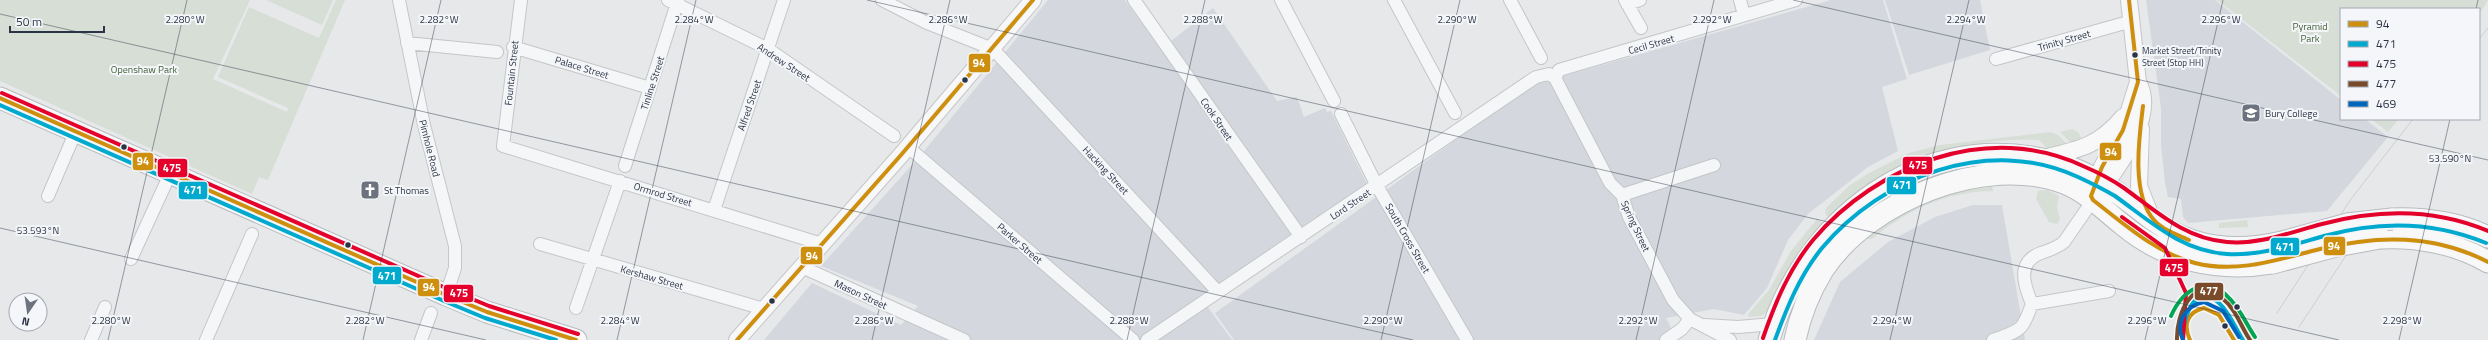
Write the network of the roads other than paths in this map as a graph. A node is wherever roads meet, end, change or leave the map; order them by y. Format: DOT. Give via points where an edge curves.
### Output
graph roads {
  1 [pos="399,0"];
  2 [pos="521,0"];
  3 [pos="784,0"];
  4 [pos="882,0"];
  5 [pos="1033,0"];
  6 [pos="1134,0"];
  7 [pos="1281,0"];
  8 [pos="1394,0"];
  9 [pos="1510,0"];
  10 [pos="1640,0"];
  11 [pos="1740,0"];
  12 [pos="1796,0"];
  13 [pos="2129,0"];
  14 [pos="674,2"];
  15 [pos="1626,2"];
  16 [pos="1744,16"];
  17 [pos="2132,21"];
  18 [pos="1641,28"];
  19 [pos="407,44"];
  20 [pos="513,47"];
  21 [pos="768,49"];
  22 [pos="993,49"];
  23 [pos="497,52"];
  24 [pos="1541,58"];
  25 [pos="1996,59"];
  26 [pos="1555,78"];
  27 [pos="650,88"];
  28 [pos="0,98"];
  29 [pos="1334,101"];
  30 [pos="1455,113"];
  31 [pos="1341,114"];
  32 [pos="2134,117"];
  33 [pos="76,131"];
  34 [pos="894,136"];
  35 [pos="503,146"];
  36 [pos="908,147"];
  37 [pos="2043,158"];
  38 [pos="1714,165"];
  39 [pos="625,166"];
  40 [pos="171,172"];
  41 [pos="620,181"];
  42 [pos="2102,181"];
  43 [pos="1377,186"];
  44 [pos="48,196"];
  45 [pos="1622,196"];
  46 [pos="2093,200"];
  47 [pos="714,210"];
  48 [pos="2153,220"];
  49 [pos="252,234"];
  50 [pos="1301,237"];
  51 [pos="2488,237"];
  52 [pos="540,244"];
  53 [pos="822,244"];
  54 [pos="132,259"];
  55 [pos="593,260"];
  56 [pos="2488,262"];
  57 [pos="802,267"];
  58 [pos="1823,270"];
  59 [pos="2109,291"];
  60 [pos="1218,292"];
  61 [pos="446,295"];
  62 [pos="2032,304"];
  63 [pos="105,307"];
  64 [pos="576,308"];
  65 [pos="764,309"];
  66 [pos="431,313"];
  67 [pos="1690,319"];
  68 [pos="1702,325"];
  69 [pos="1775,335"];
  70 [pos="91,340"];
  71 [pos="206,340"];
  72 [pos="421,340"];
  73 [pos="576,340"];
  74 [pos="737,340"];
  75 [pos="964,340"];
  76 [pos="1133,340"];
  77 [pos="1147,340"];
  78 [pos="1467,340"];
  79 [pos="1666,340"];
  80 [pos="1730,340"];
  81 [pos="1795,340"];
  82 [pos="1993,340"];
  1 -- 19 [label="street, Pimhole Road"];
  2 -- 20 [label="street, Fountain Street"];
  3 -- 21 [label="street, Alfred Street"];
  4 -- 22 [label="street" via="927,23"];
  5 -- 22 [label="main road"];
  6 -- 50 [label="street, Cook Street"];
  7 -- 29 [label="street"];
  8 -- 30 [label="street"];
  9 -- 24 [label="street"];
  10 -- 15 [label="street"];
  11 -- 16 [label="street"];
  12 -- 16 [label="street, Cecil Street"];
  13 -- 17 [label="main road"];
  14 -- 21 [label="street, Andrew Street"];
  14 -- 27 [label="street, Tinline Street"];
  15 -- 18 [label="street"];
  16 -- 26 [label="street, Cecil Street" via="1559,70"];
  17 -- 25 [label="street, Trinity Street"];
  17 -- 32 [label="main road" via="2138,82 2143,91"];
  19 -- 23 [label="street"];
  19 -- 61 [label="street, Pimhole Road" via="424,125 456,246 455,268"];
  20 -- 27 [label="street, Palace Street"];
  20 -- 35 [label="street, Fountain Street"];
  21 -- 34 [label="street, Andrew Street"];
  21 -- 47 [label="street, Alfred Street"];
  22 -- 36 [label="main road"];
  22 -- 60 [label="street, Hacking Street"];
  26 -- 43 [label="street, Lord Street" via="1549,74 1536,77"];
  26 -- 45 [label="street, Spring Street" via="1610,183"];
  27 -- 39 [label="street, Tinline Street"];
  28 -- 33 [label="highway"];
  31 -- 43 [label="street, South Cross Street"];
  32 -- 37 [label="main road" via="2091,145"];
  32 -- 42 [label="main road" via="2102,166"];
  32 -- 48 [label="main road" via="2139,186"];
  33 -- 40 [label="highway"];
  33 -- 44 [label="street"];
  35 -- 41 [label="street, Ormrod Street"];
  36 -- 53 [label="main road"];
  36 -- 76 [label="street, Parker Street"];
  37 -- 42 [label="highway"];
  37 -- 69 [label="highway" via="1994,155 1942,162 1907,173 1881,187 1852,208 1822,237 1795,278"];
  38 -- 45 [label="street"];
  40 -- 54 [label="street"];
  40 -- 61 [label="highway"];
  41 -- 47 [label="street, Ormrod Street"];
  41 -- 55 [label="street"];
  42 -- 46 [label="main road" via="2091,196"];
  42 -- 48 [label="highway"];
  43 -- 50 [label="street, Lord Street"];
  43 -- 78 [label="street, South Cross Street"];
  45 -- 67 [label="street, Spring Street" via="1629,217 1673,300"];
  46 -- 56 [label="highway, bridge" via="2138,237 2174,256 2197,263 2241,266 2273,263 2336,246 2380,238 2441,244 2466,251"];
  46 -- 58 [label="highway" via="2065,184 2033,176 1991,176 1963,180 1927,190 1873,220 1844,245"];
  46 -- 62 [label="street" via="2064,242 2031,258 2026,264 2023,270"];
  47 -- 53 [label="street, Ormrod Street"];
  48 -- 51 [label="highway, bridge" via="2187,239 2213,247 2240,248 2282,242 2347,224 2392,219 2432,221 2465,228"];
  49 -- 71 [label="street"];
  50 -- 60 [label="street, Lord Street"];
  52 -- 55 [label="street, Kershaw Street"];
  53 -- 57 [label="main road"];
  55 -- 64 [label="street"];
  55 -- 65 [label="street, Kershaw Street"];
  57 -- 65 [label="main road"];
  57 -- 75 [label="street, Mason Street"];
  58 -- 69 [label="highway" via="1808,286"];
  58 -- 81 [label="highway" via="1807,301"];
  59 -- 62 [label="street"];
  60 -- 77 [label="street, Lord Street"];
  61 -- 73 [label="highway" via="487,312"];
  62 -- 82 [label="street" via="2024,326 2016,332"];
  63 -- 70 [label="street"];
  65 -- 74 [label="main road"];
  66 -- 72 [label="street"];
  67 -- 68 [label="street, Spring Street"];
  67 -- 79 [label="street" via="1682,329"];
  68 -- 69 [label="street, Spring Street" via="1738,326"];
  68 -- 80 [label="street, Spring Street"];
}
